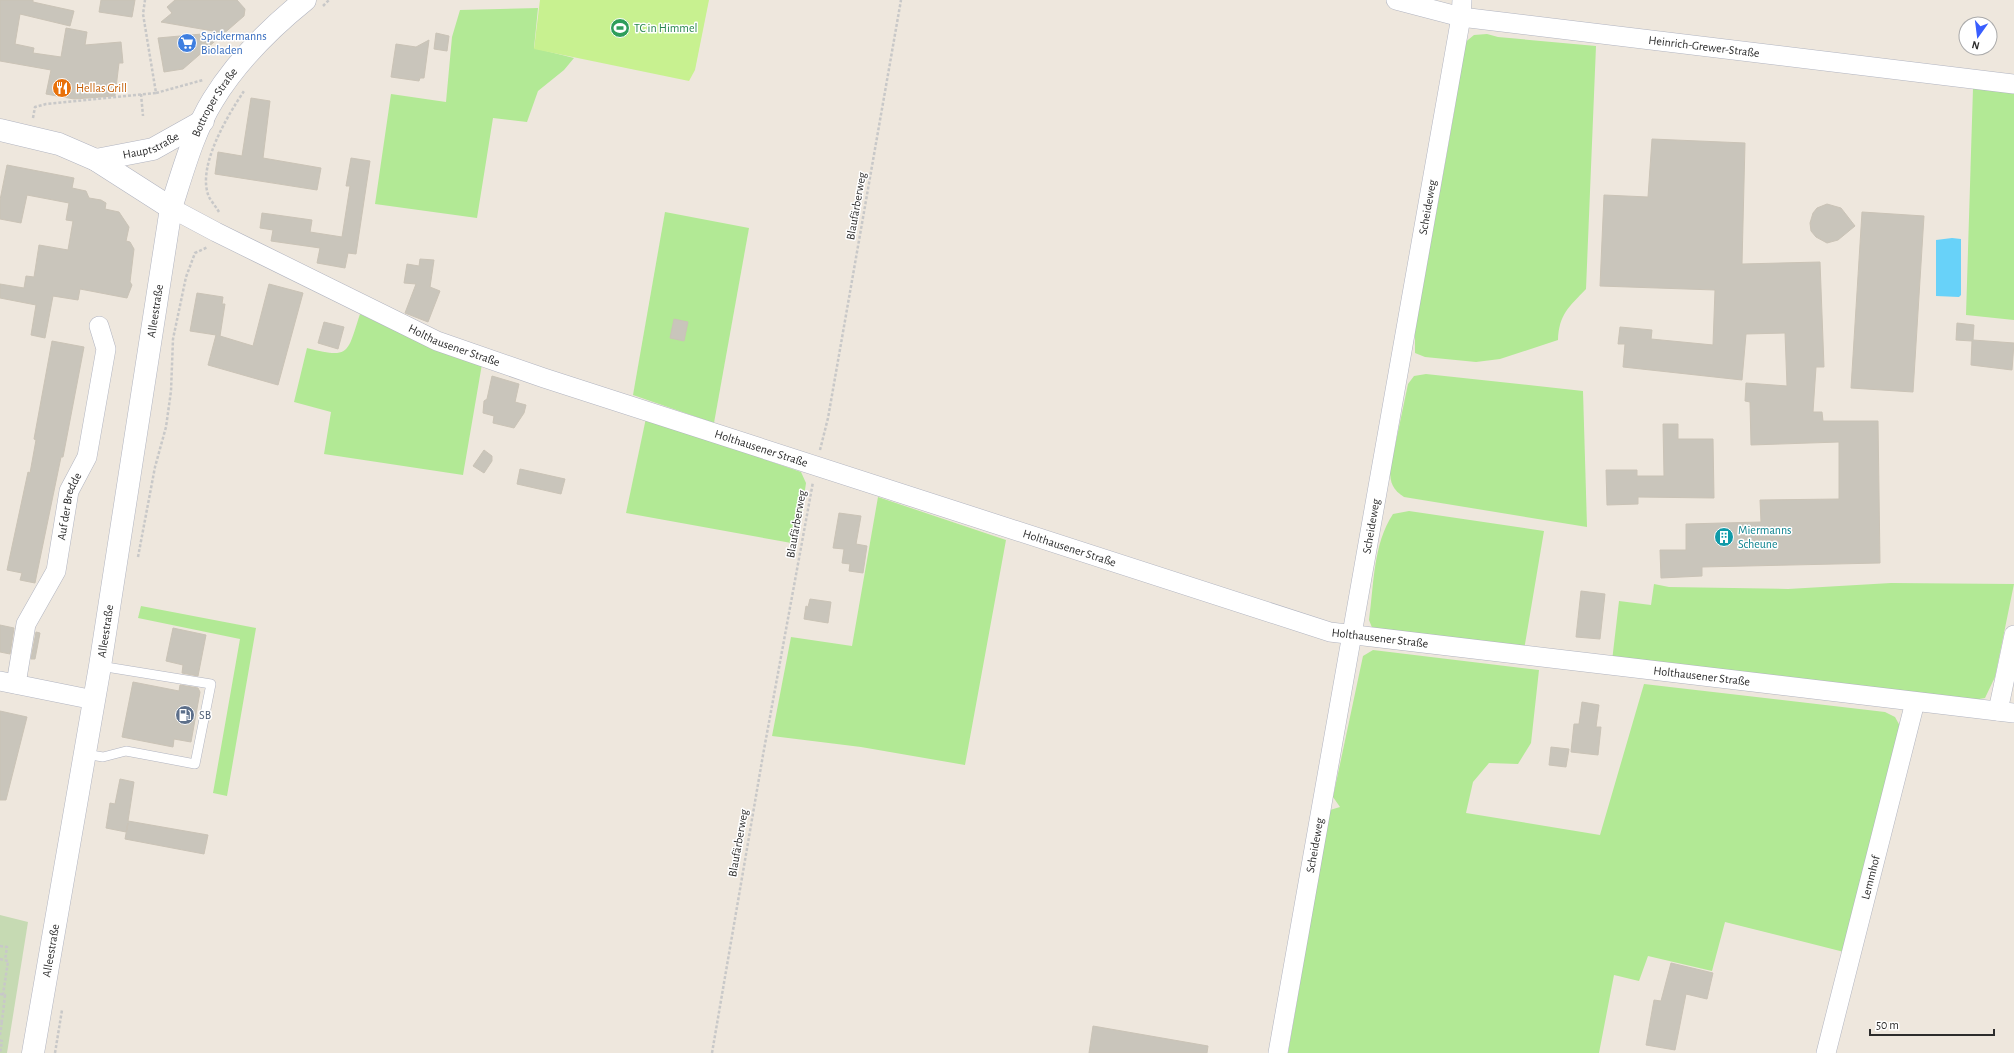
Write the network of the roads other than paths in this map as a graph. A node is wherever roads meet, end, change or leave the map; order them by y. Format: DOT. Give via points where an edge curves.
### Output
graph roads {
  1 [pos="1396,0"];
  2 [pos="312,5"];
  3 [pos="1461,9"];
  4 [pos="2014,84"];
  5 [pos="203,121"];
  6 [pos="0,130"];
  7 [pos="96,160"];
  8 [pos="172,208"];
  9 [pos="99,326"];
  10 [pos="2014,635"];
  11 [pos="1353,636"];
  12 [pos="100,666"];
  13 [pos="8,682"];
  14 [pos="94,700"];
  15 [pos="1916,702"];
  16 [pos="2006,712"];
  17 [pos="85,754"];
  18 [pos="33,1053"];
  19 [pos="1278,1053"];
  20 [pos="1826,1053"];
  1 -- 3 [label="street, Heinrich-Grewer-Straße"];
  2 -- 5 [label="main road, Bottroper Straße" via="261,39 236,66"];
  3 -- 4 [label="street, Heinrich-Grewer-Straße"];
  3 -- 11 [label="street, Scheideweg"];
  5 -- 7 [label="main road, Hauptstraße" via="153,149"];
  5 -- 8 [label="main road, Bottroper Straße" via="185,165"];
  6 -- 7 [label="main road, Hauptstraße" via="59,144"];
  7 -- 8 [label="main road, Hauptstraße"];
  8 -- 11 [label="street, Holthausener Straße" via="437,341 1330,632"];
  8 -- 12 [label="main road, Alleestraße"];
  9 -- 13 [label="street, Auf der Bredde" via="106,349 87,457 69,491 56,571 26,624"];
  10 -- 16 [label="street"];
  11 -- 15 [label="street, Holthausener Straße"];
  11 -- 19 [label="street, Scheideweg"];
  12 -- 14 [label="main road, Alleestraße"];
  12 -- 17 [label="lane" via="211,684 195,764 126,751 103,757"];
  13 -- 14 [label="street, Auf der Bredde"];
  14 -- 17 [label="main road, Alleestraße"];
  15 -- 16 [label="street, Holthausener Straße"];
  15 -- 20 [label="street, Lemmhof"];
  17 -- 18 [label="main road, Alleestraße"];
}
